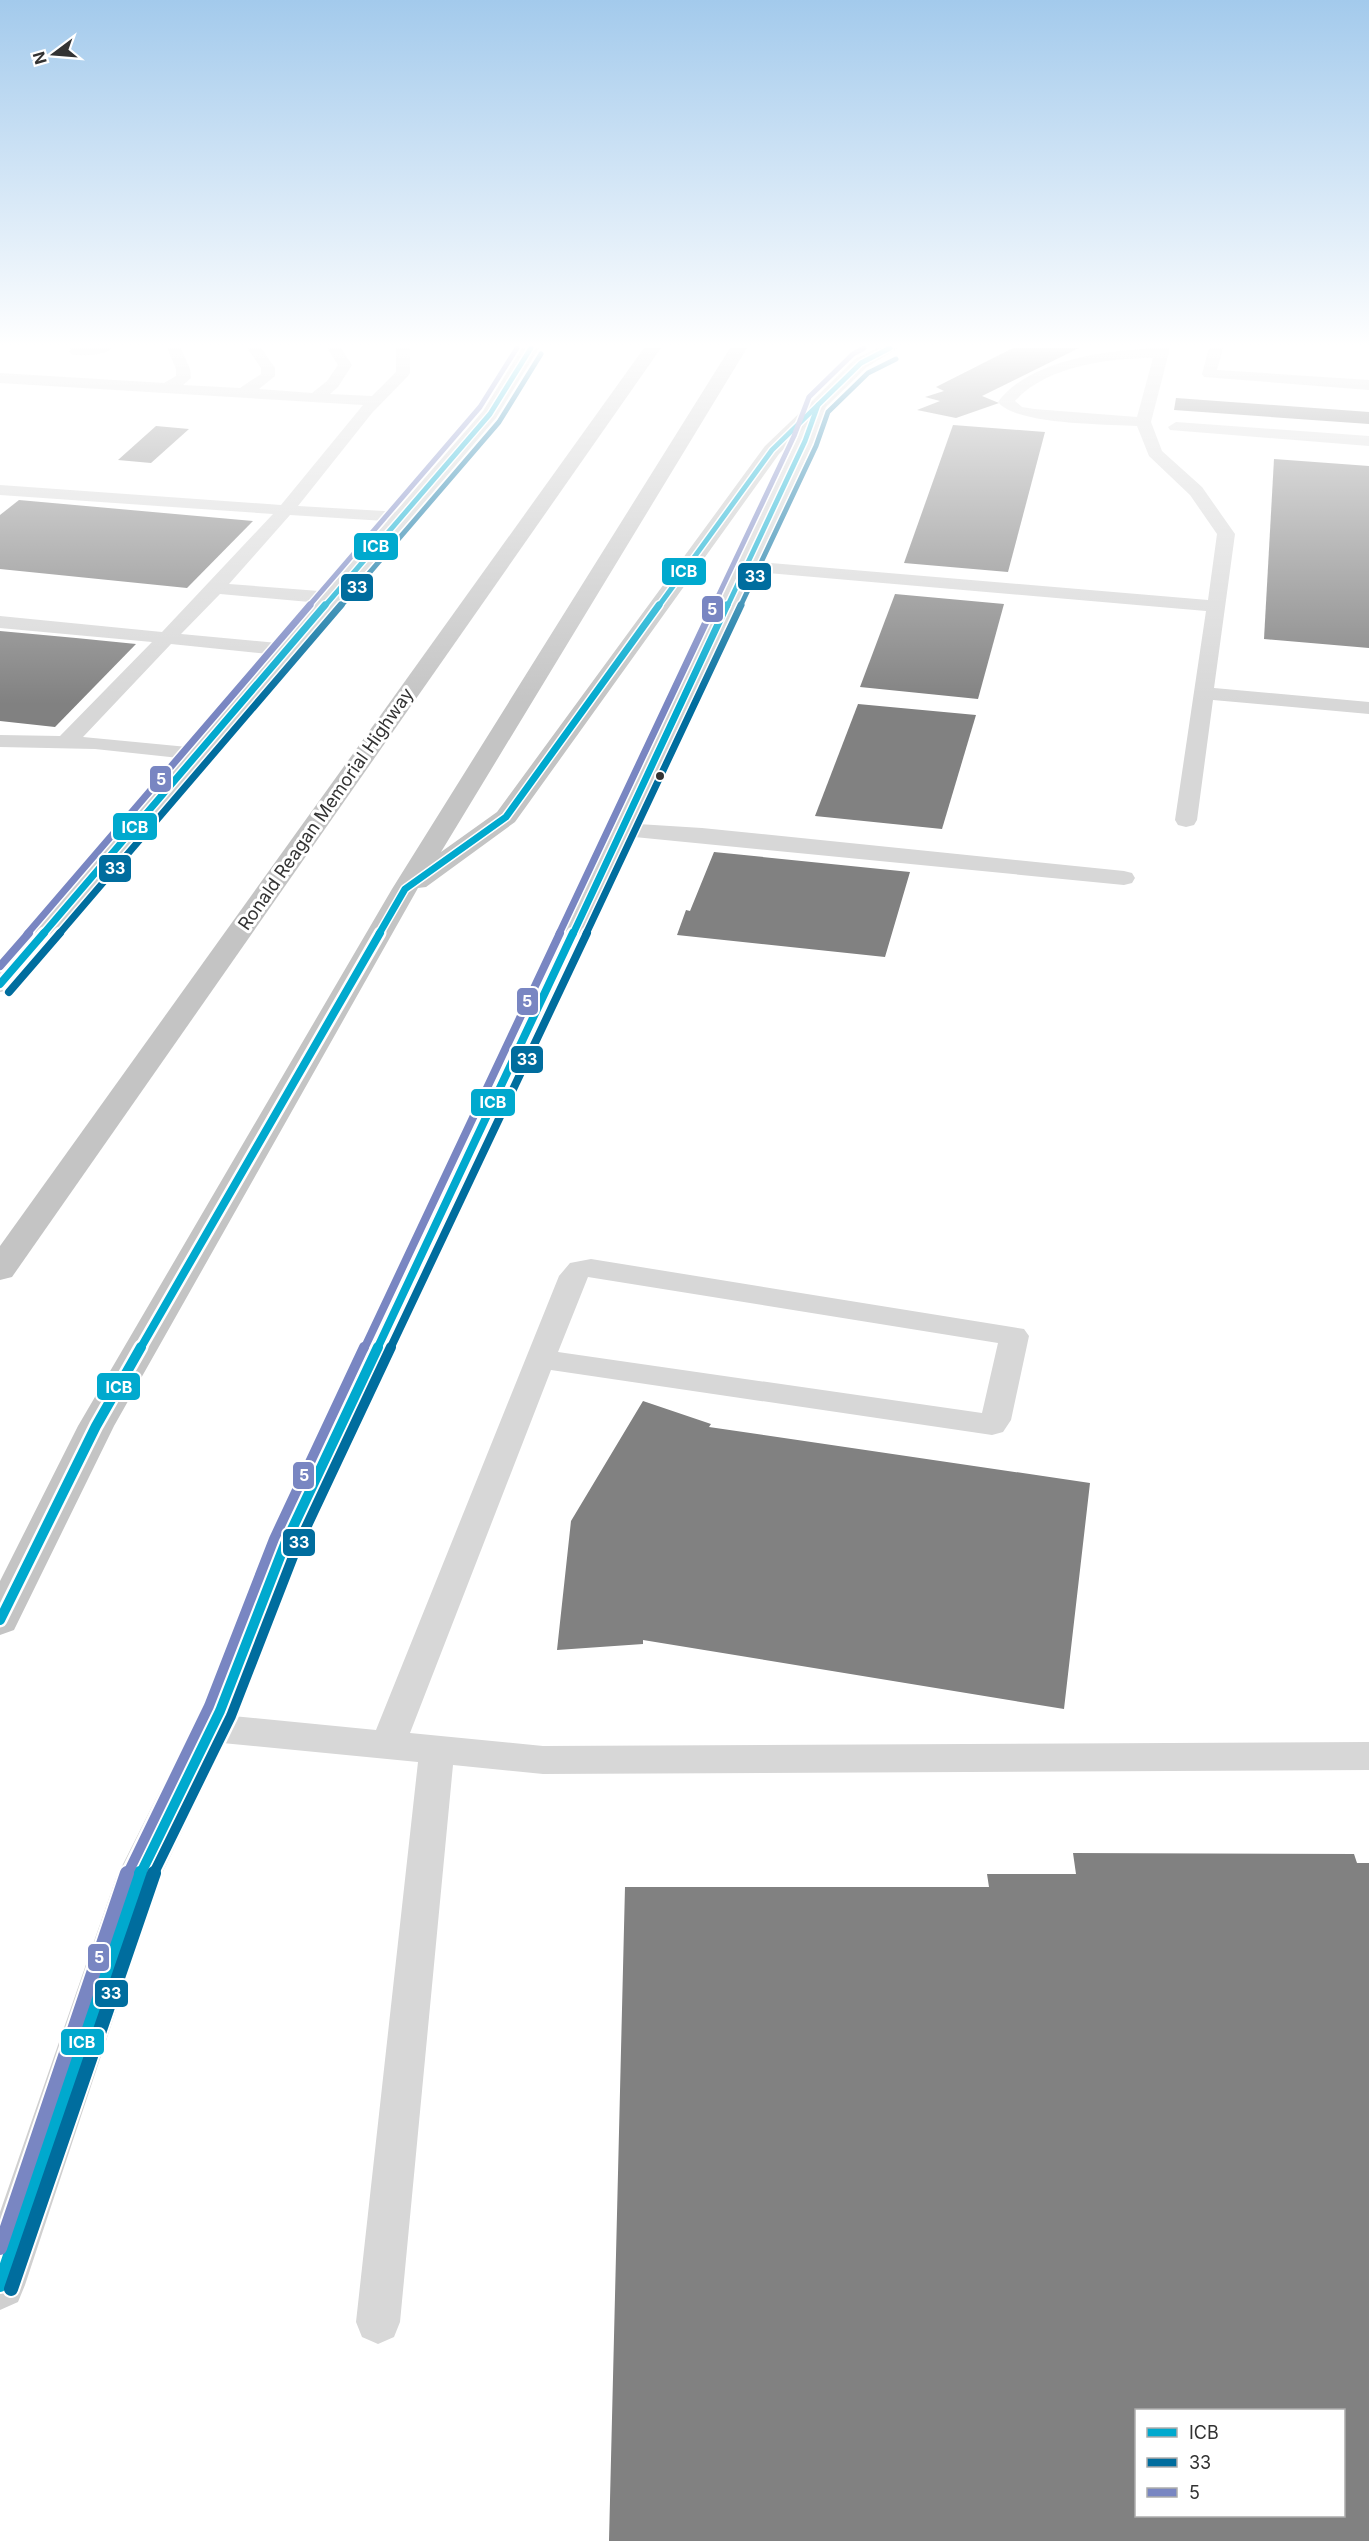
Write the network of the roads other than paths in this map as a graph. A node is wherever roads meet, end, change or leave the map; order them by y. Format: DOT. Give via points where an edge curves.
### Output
graph roads {
  1 [pos="321,467"];
  2 [pos="445,467"];
  3 [pos="569,467"];
  4 [pos="666,467"];
  5 [pos="760,467"];
  6 [pos="793,467"];
  7 [pos="1170,467"];
  8 [pos="0,490"];
  9 [pos="286,510"];
  10 [pos="401,517"];
  11 [pos="746,566"];
  12 [pos="215,588"];
  13 [pos="333,598"];
  14 [pos="1217,606"];
  15 [pos="0,622"];
  16 [pos="164,638"];
  17 [pos="288,650"];
  18 [pos="1204,693"];
  19 [pos="1369,708"];
  20 [pos="0,741"];
  21 [pos="66,742"];
  22 [pos="198,754"];
  23 [pos="1186,820"];
  24 [pos="622,831"];
  25 [pos="1124,878"];
  26 [pos="405,889"];
  27 [pos="0,984"];
  28 [pos="0,1270"];
  29 [pos="540,1359"];
  30 [pos="0,1620"];
  31 [pos="212,1728"];
  32 [pos="388,1745"];
  33 [pos="437,1750"];
  34 [pos="1369,1756"];
  35 [pos="0,2285"];
  36 [pos="378,2322"];
  1 -- 9 [label="lane"];
  2 -- 10 [label="main road"];
  3 -- 28 [label="highway, Ronald Reagan Memorial Highway"];
  4 -- 26 [label="highway"];
  5 -- 26 [label="highway" via="506,817"];
  6 -- 11 [label="main road"];
  7 -- 14 [label="lane" via="1196,491 1226,534"];
  8 -- 9 [label="lane"];
  9 -- 10 [label="lane"];
  9 -- 12 [label="lane"];
  10 -- 13 [label="main road"];
  11 -- 14 [label="lane"];
  11 -- 24 [label="main road"];
  12 -- 13 [label="lane"];
  12 -- 16 [label="lane"];
  13 -- 17 [label="main road"];
  14 -- 18 [label="lane"];
  15 -- 16 [label="lane"];
  16 -- 17 [label="lane"];
  16 -- 21 [label="lane"];
  17 -- 22 [label="main road"];
  18 -- 19 [label="lane"];
  18 -- 23 [label="lane"];
  20 -- 21 [label="lane"];
  21 -- 22 [label="lane"];
  22 -- 27 [label="main road"];
  24 -- 25 [label="lane" via="702,835"];
  24 -- 31 [label="main road" via="285,1544"];
  26 -- 30 [label="highway" via="96,1426"];
  29 -- 29 [label="lane" via="573,1276 580,1269 591,1268 1014,1336 992,1425"];
  29 -- 32 [label="lane"];
  31 -- 32 [label="lane"];
  31 -- 35 [label="main road" via="138,1878"];
  32 -- 33 [label="lane"];
  33 -- 34 [label="lane" via="543,1760"];
  33 -- 36 [label="lane"];
}
